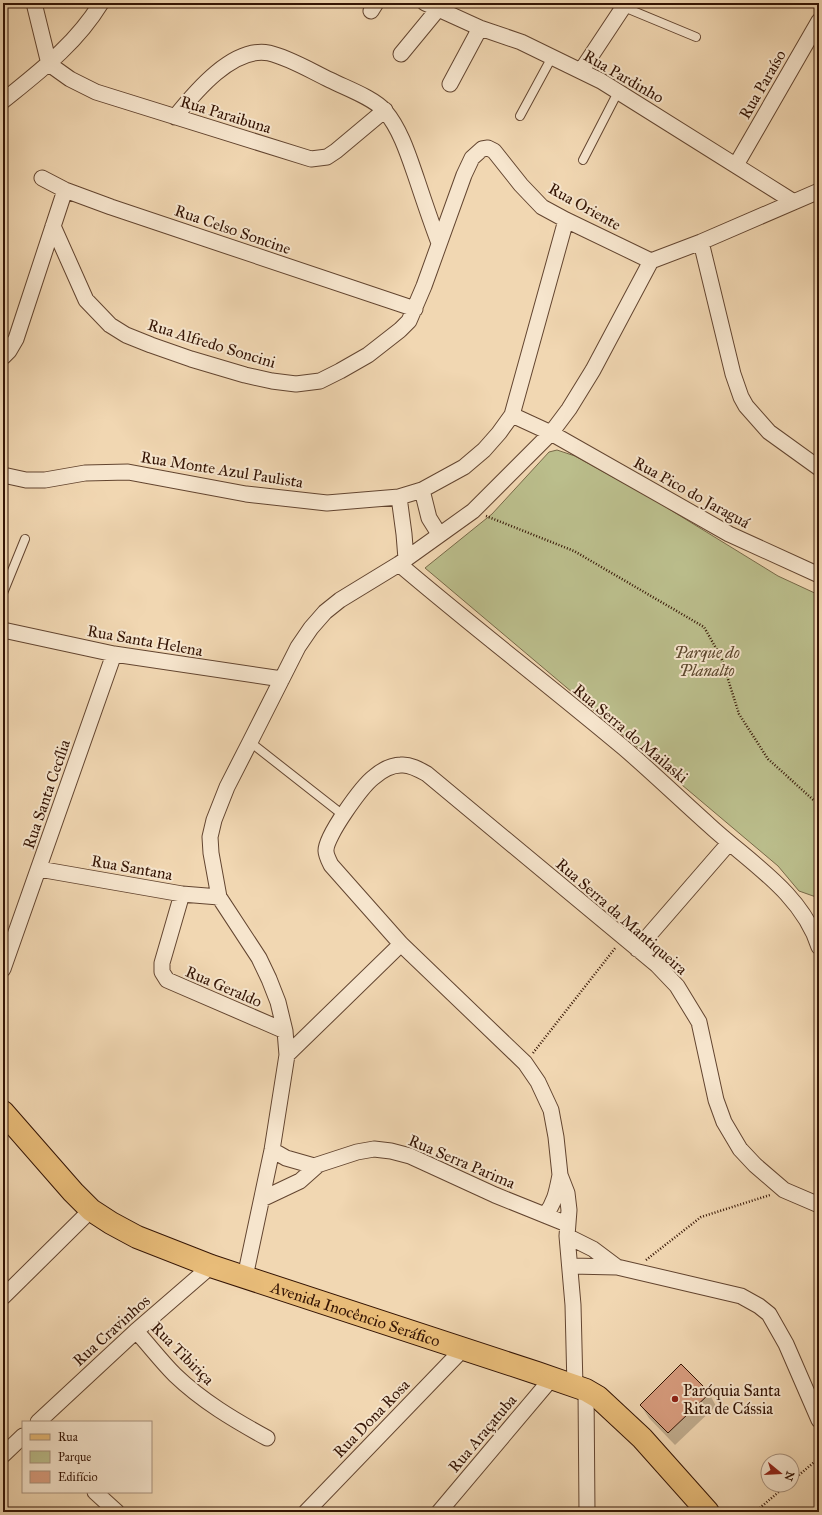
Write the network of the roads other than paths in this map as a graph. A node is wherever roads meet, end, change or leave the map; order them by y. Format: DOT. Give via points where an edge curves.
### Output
graph roads {
  1 [pos="34,3"];
  2 [pos="101,3"];
  3 [pos="621,4"];
  4 [pos="435,5"];
  5 [pos="819,21"];
  6 [pos="480,28"];
  7 [pos="696,37"];
  8 [pos="401,54"];
  9 [pos="552,57"];
  10 [pos="50,64"];
  11 [pos="581,71"];
  12 [pos="450,84"];
  13 [pos="618,92"];
  14 [pos="3,101"];
  15 [pos="385,110"];
  16 [pos="520,116"];
  17 [pos="175,117"];
  18 [pos="583,160"];
  19 [pos="736,165"];
  20 [pos="42,178"];
  21 [pos="65,190"];
  22 [pos="819,191"];
  23 [pos="794,202"];
  24 [pos="566,220"];
  25 [pos="53,226"];
  26 [pos="701,242"];
  27 [pos="439,243"];
  28 [pos="651,261"];
  29 [pos="415,309"];
  30 [pos="3,357"];
  31 [pos="512,415"];
  32 [pos="551,433"];
  33 [pos="819,468"];
  34 [pos="3,475"];
  35 [pos="422,490"];
  36 [pos="399,497"];
  37 [pos="439,534"];
  38 [pos="25,539"];
  39 [pos="402,562"];
  40 [pos="819,576"];
  41 [pos="3,592"];
  42 [pos="3,630"];
  43 [pos="114,654"];
  44 [pos="282,679"];
  45 [pos="250,742"];
  46 [pos="343,815"];
  47 [pos="728,843"];
  48 [pos="39,869"];
  49 [pos="182,894"];
  50 [pos="219,898"];
  51 [pos="401,944"];
  52 [pos="819,947"];
  53 [pos="636,949"];
  54 [pos="3,969"];
  55 [pos="284,1031"];
  56 [pos="287,1054"];
  57 [pos="3,1112"];
  58 [pos="272,1150"];
  59 [pos="318,1165"];
  60 [pos="560,1176"];
  61 [pos="262,1199"];
  62 [pos="819,1205"];
  63 [pos="91,1210"];
  64 [pos="545,1215"];
  65 [pos="567,1230"];
  66 [pos="210,1266"];
  67 [pos="571,1266"];
  68 [pos="624,1269"];
  69 [pos="245,1277"];
  70 [pos="3,1297"];
  71 [pos="136,1331"];
  72 [pos="463,1349"];
  73 [pos="552,1378"];
  74 [pos="581,1388"];
  75 [pos="819,1420"];
  76 [pos="39,1421"];
  77 [pos="22,1437"];
  78 [pos="267,1438"];
  79 [pos="3,1454"];
  80 [pos="96,1493"];
  81 [pos="117,1512"];
  82 [pos="306,1512"];
  83 [pos="439,1512"];
  84 [pos="587,1512"];
  85 [pos="708,1512"];
  1 -- 10 [label="street"];
  2 -- 10 [label="street" via="84,29"];
  3 -- 7 [label="lane"];
  3 -- 11 [label="street"];
  4 -- 6 [label="street, Rua Pardinho"];
  4 -- 8 [label="street"];
  5 -- 19 [label="street, Rua Paraíso"];
  6 -- 9 [label="street, Rua Pardinho" via="521,42"];
  6 -- 12 [label="street"];
  9 -- 11 [label="street, Rua Pardinho"];
  9 -- 16 [label="lane"];
  10 -- 14 [label="street"];
  10 -- 17 [label="street, Rua Paraibuna" via="70,79 96,92"];
  11 -- 13 [label="street, Rua Pardinho"];
  13 -- 18 [label="lane"];
  13 -- 19 [label="street, Rua Pardinho"];
  15 -- 17 [label="street, Rua Paraibuna" via="336,151 319,160"];
  15 -- 17 [label="street" via="369,99 294,63 261,52 242,56 230,64 194,94"];
  15 -- 27 [label="street" via="408,155"];
  19 -- 23 [label="street, Rua Pardinho"];
  20 -- 21 [label="street, Rua Celso Soncine"];
  21 -- 25 [label="street"];
  21 -- 29 [label="street, Rua Celso Soncine"];
  22 -- 23 [label="street"];
  23 -- 26 [label="street"];
  24 -- 27 [label="street, Rua Oriente" via="542,207 494,151 482,148 466,169"];
  24 -- 28 [label="street, Rua Oriente"];
  24 -- 31 [label="street"];
  25 -- 29 [label="street, Rua Alfredo Soncini" via="86,300 110,325 150,345 245,375 296,384 320,381 368,356 400,330"];
  25 -- 30 [label="street" via="16,339"];
  26 -- 28 [label="street"];
  26 -- 33 [label="street" via="741,397 769,432"];
  27 -- 29 [label="street, Rua Alfredo Soncini"];
  28 -- 32 [label="street" via="593,370"];
  31 -- 32 [label="street, Rua Pico do Jaraguá"];
  31 -- 35 [label="street, Rua Monte Azul Paulista" via="484,450 464,467"];
  32 -- 37 [label="street" via="473,511"];
  32 -- 40 [label="street, Rua Pico do Jaraguá" via="729,534"];
  34 -- 36 [label="street, Rua Monte Azul Paulista" via="26,480 45,480 85,474 128,472 246,494 327,503"];
  35 -- 36 [label="street, Rua Monte Azul Paulista"];
  35 -- 37 [label="street" via="429,518"];
  36 -- 39 [label="street" via="404,534"];
  37 -- 39 [label="street"];
  38 -- 41 [label="lane"];
  39 -- 44 [label="street" via="325,612 298,648"];
  39 -- 47 [label="street, Rua Serra do Mailaski" via="482,635 624,749"];
  42 -- 43 [label="street, Rua Santa Helena"];
  43 -- 44 [label="street, Rua Santa Helena"];
  43 -- 48 [label="street, Rua Santa Cecília"];
  44 -- 45 [label="street"];
  45 -- 46 [label="lane"];
  45 -- 50 [label="street" via="224,794 210,837"];
  46 -- 51 [label="street" via="329,836 326,851 331,866"];
  46 -- 53 [label="street, Rua Serra da Mantiqueira" via="372,778 389,767 402,764 417,768"];
  47 -- 52 [label="street, Rua Serra do Mailaski" via="759,867 793,899 809,922"];
  47 -- 53 [label="street"];
  48 -- 49 [label="street, Rua Santana"];
  48 -- 54 [label="street, Rua Santa Cecília"];
  49 -- 50 [label="street, Rua Santana"];
  49 -- 55 [label="street, Rua Geraldo" via="162,963 162,972 167,980"];
  50 -- 55 [label="street" via="259,958 278,1002"];
  51 -- 56 [label="street"];
  51 -- 60 [label="street" via="525,1063 538,1082 551,1110"];
  53 -- 62 [label="street, Rua Serra da Mantiqueira" via="657,965 677,986 699,1022 713,1087 724,1122 740,1149 784,1190"];
  55 -- 56 [label="street"];
  56 -- 58 [label="street"];
  57 -- 63 [label="main road, Avenida Inocêncio Seráfico"];
  58 -- 59 [label="street, Rua Serra Parima" via="297,1162"];
  58 -- 61 [label="street"];
  59 -- 61 [label="street, Rua Serra Parima" via="300,1181"];
  59 -- 64 [label="street, Rua Serra Parima" via="357,1152 391,1151 410,1156"];
  60 -- 64 [label="street" via="556,1197"];
  60 -- 65 [label="street" via="567,1193"];
  61 -- 69 [label="street"];
  63 -- 66 [label="main road, Avenida Inocêncio Seráfico" via="137,1238"];
  63 -- 70 [label="street"];
  64 -- 65 [label="street, Rua Serra Parima"];
  65 -- 67 [label="street"];
  65 -- 68 [label="street, Rua Serra Parima"];
  66 -- 69 [label="main road, Avenida Inocêncio Seráfico"];
  66 -- 71 [label="street, Rua Cravinhos"];
  67 -- 68 [label="street"];
  67 -- 74 [label="street"];
  68 -- 75 [label="street" via="741,1296 759,1306 769,1314 786,1344"];
  69 -- 72 [label="main road, Avenida Inocêncio Seráfico"];
  71 -- 76 [label="street, Rua Cravinhos"];
  71 -- 78 [label="street, Rua Tibiriça" via="174,1375 200,1397 227,1416"];
  72 -- 73 [label="main road, Avenida Inocêncio Seráfico"];
  72 -- 82 [label="street, Rua Dona Rosa"];
  73 -- 74 [label="main road, Avenida Inocêncio Seráfico"];
  73 -- 83 [label="street, Rua Araçatuba"];
  74 -- 84 [label="street"];
  74 -- 85 [label="main road, Avenida Inocêncio Seráfico" via="598,1397 642,1438"];
  77 -- 79 [label="street"];
  80 -- 81 [label="street"];
}
